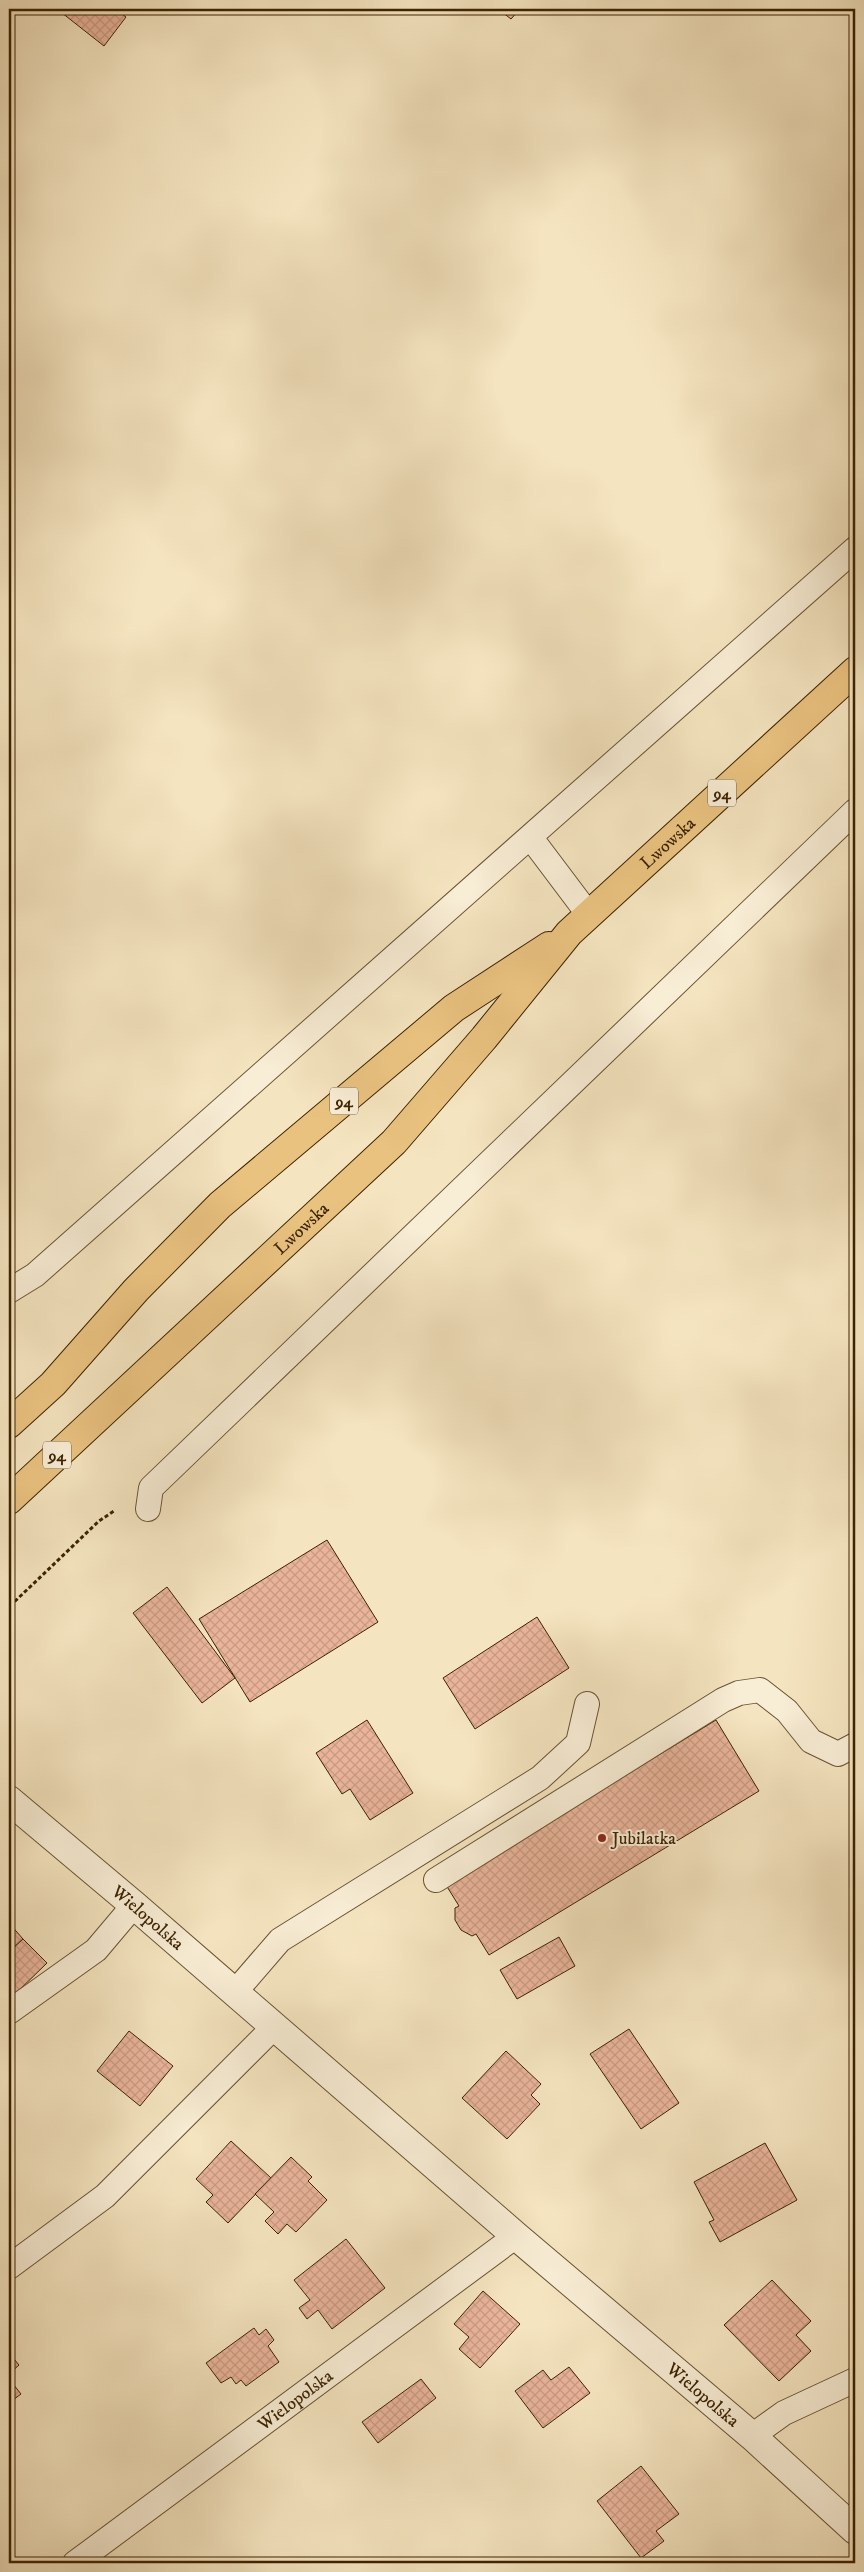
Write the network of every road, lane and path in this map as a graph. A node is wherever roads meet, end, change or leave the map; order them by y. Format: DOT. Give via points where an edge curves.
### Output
graph roads {
  1 [pos="855,549"];
  2 [pos="855,672"];
  3 [pos="855,811"];
  4 [pos="532,838"];
  5 [pos="589,915"];
  6 [pos="569,933"];
  7 [pos="9,1291"];
  8 [pos="9,1424"];
  9 [pos="149,1498"];
  10 [pos="9,1500"];
  11 [pos="10,1606"];
  12 [pos="587,1704"];
  13 [pos="855,1745"];
  14 [pos="13,1807"];
  15 [pos="436,1880"];
  16 [pos="134,1905"];
  17 [pos="235,1992"];
  18 [pos="9,2012"];
  19 [pos="275,2026"];
  20 [pos="516,2236"];
  21 [pos="9,2267"];
  22 [pos="855,2380"];
  23 [pos="752,2436"];
  24 [pos="855,2530"];
  25 [pos="75,2563"];
  1 -- 4 [label="lane"];
  2 -- 5 [label="main road, Lwowska / 94"];
  3 -- 9 [label="lane"];
  4 -- 5 [label="lane"];
  4 -- 7 [label="lane" via="35,1275"];
  5 -- 6 [label="main road, Lwowska / 94"];
  6 -- 8 [label="main road, Lwowska / 94" via="454,1008 220,1205 136,1290 53,1384"];
  6 -- 10 [label="main road, Lwowska / 94" via="394,1142"];
  9 -- 11 [label="path" via="99,1521"];
  12 -- 17 [label="lane" via="578,1743 540,1778 280,1940"];
  13 -- 15 [label="lane" via="838,1754 811,1741 787,1711 760,1690 739,1693"];
  14 -- 16 [label="street, Wielopolska"];
  16 -- 17 [label="street, Wielopolska"];
  16 -- 18 [label="lane" via="96,1950"];
  17 -- 19 [label="street, Wielopolska"];
  19 -- 20 [label="street, Wielopolska"];
  19 -- 21 [label="lane" via="105,2196"];
  20 -- 23 [label="street, Wielopolska"];
  20 -- 25 [label="lane, Wielopolska"];
  22 -- 23 [label="lane, Wielopolska" via="784,2413"];
  23 -- 24 [label="street, Wielopolska"];
}
